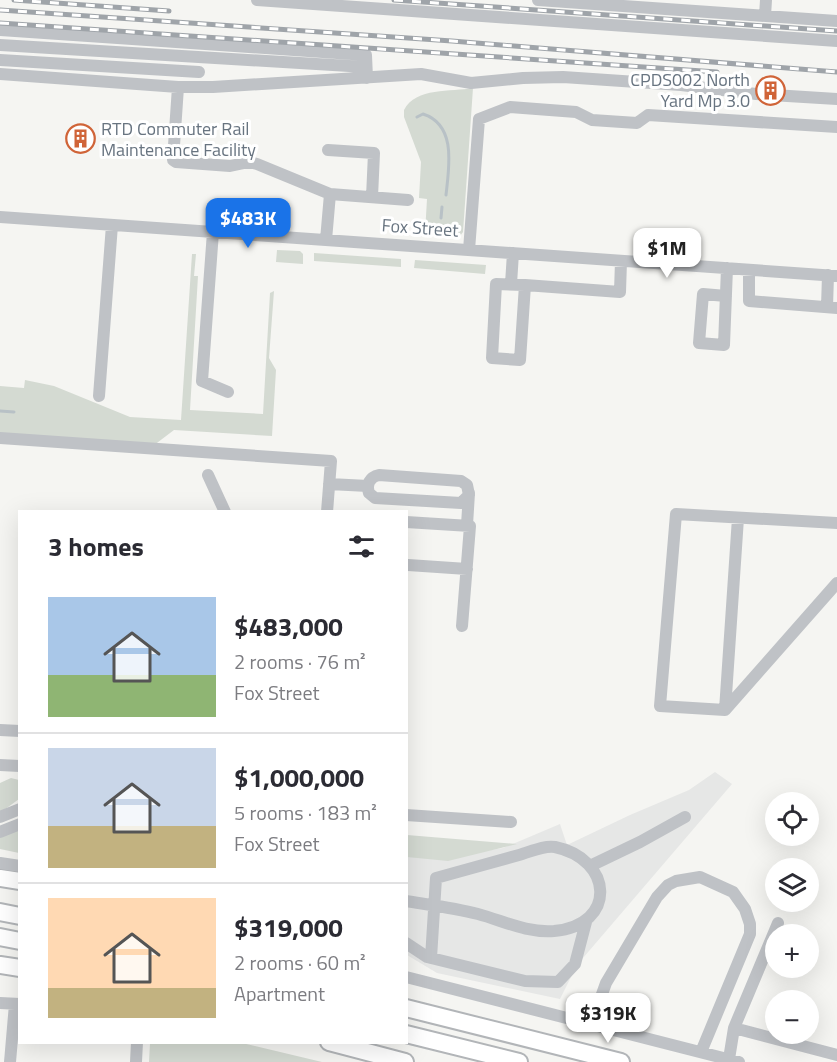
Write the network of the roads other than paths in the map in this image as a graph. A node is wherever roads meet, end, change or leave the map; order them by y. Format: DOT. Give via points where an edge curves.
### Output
graph roads {
  1 [pos="257,0"];
  2 [pos="538,0"];
  3 [pos="766,0"];
  4 [pos="765,16"];
  5 [pos="837,21"];
  6 [pos="0,30"];
  7 [pos="0,38"];
  8 [pos="837,41"];
  9 [pos="0,45"];
  10 [pos="0,53"];
  11 [pos="200,58"];
  12 [pos="0,60"];
  13 [pos="306,64"];
  14 [pos="266,69"];
  15 [pos="366,69"];
  16 [pos="0,74"];
  17 [pos="306,81"];
  18 [pos="178,87"];
  19 [pos="198,87"];
  20 [pos="837,99"];
  21 [pos="837,127"];
  22 [pos="328,150"];
  23 [pos="330,194"];
  24 [pos="372,197"];
  25 [pos="408,200"];
  26 [pos="0,217"];
  27 [pos="112,225"];
  28 [pos="213,232"];
  29 [pos="326,240"];
  30 [pos="469,250"];
  31 [pos="513,253"];
  32 [pos="621,261"];
  33 [pos="728,268"];
  34 [pos="749,270"];
  35 [pos="832,276"];
  36 [pos="511,284"];
  37 [pos="525,285"];
  38 [pos="726,296"];
  39 [pos="832,308"];
  40 [pos="228,392"];
  41 [pos="99,396"];
  42 [pos="0,438"];
  43 [pos="208,475"];
  44 [pos="329,484"];
  45 [pos="368,486"];
  46 [pos="469,492"];
  47 [pos="224,510"];
  48 [pos="327,510"];
  49 [pos="738,518"];
  50 [pos="408,522"];
  51 [pos="837,523"];
  52 [pos="467,525"];
  53 [pos="408,565"];
  54 [pos="467,569"];
  55 [pos="837,583"];
  56 [pos="462,626"];
  57 [pos="725,710"];
  58 [pos="0,730"];
  59 [pos="18,731"];
  60 [pos="0,765"];
  61 [pos="18,766"];
  62 [pos="18,810"];
  63 [pos="408,815"];
  64 [pos="0,817"];
  65 [pos="685,817"];
  66 [pos="511,822"];
  67 [pos="18,825"];
  68 [pos="0,832"];
  69 [pos="0,863"];
  70 [pos="18,866"];
  71 [pos="590,866"];
  72 [pos="0,878"];
  73 [pos="18,881"];
  74 [pos="408,901"];
  75 [pos="434,905"];
  76 [pos="0,912"];
  77 [pos="18,916"];
  78 [pos="586,922"];
  79 [pos="778,923"];
  80 [pos="0,937"];
  81 [pos="18,941"];
  82 [pos="408,944"];
  83 [pos="432,958"];
  84 [pos="0,965"];
  85 [pos="18,968"];
  86 [pos="408,978"];
  87 [pos="408,1002"];
  88 [pos="0,1003"];
  89 [pos="17,1004"];
  90 [pos="408,1008"];
  91 [pos="467,1023"];
  92 [pos="591,1025"];
  93 [pos="734,1028"];
  94 [pos="408,1034"];
  95 [pos="137,1044"];
  96 [pos="337,1044"];
  97 [pos="701,1052"];
  98 [pos="837,1055"];
  99 [pos="734,1061"];
  100 [pos="10,1062"];
  101 [pos="136,1062"];
  102 [pos="405,1062"];
  103 [pos="519,1062"];
  104 [pos="621,1062"];
  1 -- 8 [label="street"];
  2 -- 4 [label="street"];
  3 -- 4 [label="street"];
  4 -- 5 [label="street"];
  6 -- 11 [label="street"];
  7 -- 11 [label="street"];
  9 -- 11 [label="street"];
  10 -- 11 [label="street"];
  11 -- 12 [label="street"];
  11 -- 13 [label="street"];
  11 -- 14 [label="street"];
  11 -- 15 [label="street"];
  11 -- 19 [label="street"];
  13 -- 15 [label="street"];
  13 -- 17 [label="street"];
  15 -- 17 [label="street"];
  15 -- 20 [label="street" via="471,83 563,77"];
  16 -- 18 [label="street"];
  17 -- 19 [label="street"];
  18 -- 19 [label="street"];
  18 -- 23 [label="street" via="173,159 176,162 230,166 249,162"];
  21 -- 30 [label="street" via="648,115 637,123 592,120 576,112 510,107 479,119"];
  22 -- 24 [label="street" via="374,153"];
  23 -- 24 [label="street"];
  23 -- 29 [label="street"];
  24 -- 25 [label="street"];
  26 -- 27 [label="street, Fox Street"];
  27 -- 28 [label="street, Fox Street"];
  27 -- 41 [label="street"];
  28 -- 29 [label="street, Fox Street"];
  28 -- 40 [label="street" via="202,381"];
  29 -- 30 [label="street, Fox Street"];
  30 -- 31 [label="street, Fox Street"];
  31 -- 32 [label="street, Fox Street"];
  31 -- 36 [label="street"];
  32 -- 33 [label="street, Fox Street"];
  32 -- 37 [label="street" via="620,292"];
  33 -- 34 [label="street, Fox Street"];
  33 -- 38 [label="street"];
  34 -- 35 [label="street, Fox Street"];
  34 -- 39 [label="street" via="749,301"];
  35 -- 39 [label="street"];
  36 -- 37 [label="street"];
  36 -- 37 [label="street" via="496,284 492,358 520,360"];
  42 -- 44 [label="street" via="331,461"];
  43 -- 47 [label="street"];
  44 -- 45 [label="street"];
  44 -- 48 [label="street"];
  45 -- 46 [label="street" via="379,475 461,481"];
  45 -- 46 [label="street" via="372,496 379,498 461,503"];
  46 -- 52 [label="street"];
  49 -- 51 [label="street"];
  49 -- 57 [label="street"];
  49 -- 57 [label="street" via="676,514 660,706"];
  50 -- 52 [label="street"];
  52 -- 54 [label="street"];
  53 -- 54 [label="street"];
  54 -- 56 [label="street"];
  55 -- 57 [label="street"];
  58 -- 59 [label="street"];
  60 -- 61 [label="street"];
  62 -- 64 [label="street"];
  63 -- 66 [label="street"];
  65 -- 71 [label="street"];
  67 -- 68 [label="street"];
  69 -- 70 [label="street"];
  71 -- 75 [label="street" via="553,847 540,849 436,878"];
  71 -- 78 [label="street" via="601,892 597,909"];
  72 -- 73 [label="highway"];
  74 -- 75 [label="street"];
  75 -- 78 [label="street" via="522,929 552,931"];
  75 -- 83 [label="street"];
  76 -- 77 [label="highway"];
  78 -- 83 [label="street" via="575,964 558,982 525,981"];
  79 -- 93 [label="street"];
  80 -- 81 [label="highway"];
  82 -- 83 [label="street"];
  84 -- 85 [label="highway"];
  86 -- 92 [label="street"];
  87 -- 91 [label="highway"];
  88 -- 89 [label="street"];
  89 -- 100 [label="street"];
  90 -- 91 [label="highway"];
  91 -- 104 [label="highway"];
  92 -- 97 [label="street"];
  92 -- 97 [label="street" via="606,983 657,897 676,881 700,877 733,892 745,909 750,934"];
  93 -- 98 [label="street"];
  93 -- 99 [label="street"];
  94 -- 103 [label="highway"];
  95 -- 101 [label="street"];
  96 -- 102 [label="highway"];
  97 -- 99 [label="street"];
}
